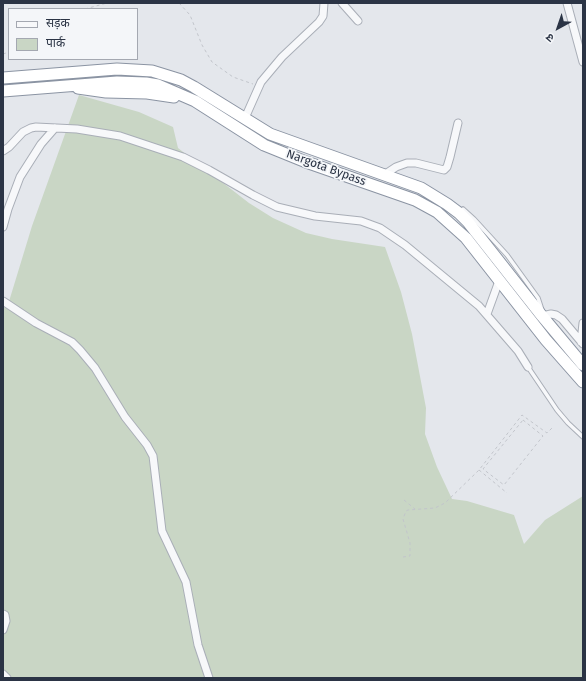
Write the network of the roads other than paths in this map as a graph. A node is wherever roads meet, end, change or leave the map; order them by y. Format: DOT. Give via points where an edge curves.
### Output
graph roads {
  1 [pos="324,3"];
  2 [pos="342,3"];
  3 [pos="566,3"];
  4 [pos="358,21"];
  5 [pos="583,62"];
  6 [pos="3,78"];
  7 [pos="3,91"];
  8 [pos="245,118"];
  9 [pos="458,123"];
  10 [pos="55,128"];
  11 [pos="3,151"];
  12 [pos="384,175"];
  13 [pos="435,196"];
  14 [pos="453,202"];
  15 [pos="458,205"];
  16 [pos="3,227"];
  17 [pos="499,281"];
  18 [pos="3,301"];
  19 [pos="487,314"];
  20 [pos="541,316"];
  21 [pos="583,324"];
  22 [pos="582,343"];
  23 [pos="583,365"];
  24 [pos="528,366"];
  25 [pos="583,382"];
  26 [pos="583,437"];
  27 [pos="3,614"];
  28 [pos="3,630"];
  29 [pos="3,674"];
  30 [pos="7,678"];
  31 [pos="209,678"];
  1 -- 8 [label="street" via="323,16 319,22 264,78"];
  2 -- 4 [label="street"];
  3 -- 5 [label="street"];
  6 -- 8 [label="highway, Nargota Bypass" via="117,69 152,71 194,87"];
  7 -- 17 [label="highway, Nargota Bypass" via="117,82 146,83 171,90 194,101 264,145 401,194 427,206 466,238"];
  8 -- 12 [label="highway, Nargota Bypass" via="270,134"];
  9 -- 12 [label="street" via="450,157 444,170 407,163"];
  10 -- 11 [label="street" via="27,129"];
  10 -- 16 [label="street" via="41,144 20,177"];
  10 -- 19 [label="street" via="120,136 183,157 277,207 315,216 361,221 380,228 405,244"];
  12 -- 13 [label="highway, Nargota Bypass" via="410,183"];
  13 -- 14 [label="lane"];
  13 -- 20 [label="highway, Nargota Bypass" via="468,222"];
  15 -- 20 [label="lane" via="507,255 538,298 542,308"];
  17 -- 19 [label="street"];
  17 -- 25 [label="highway, Nargota Bypass"];
  18 -- 31 [label="street" via="36,323 72,342 80,350 147,445 153,456 162,531 186,582 198,645"];
  19 -- 24 [label="street"];
  20 -- 22 [label="street" via="556,315"];
  20 -- 23 [label="highway, Nargota Bypass"];
  21 -- 22 [label="street"];
  24 -- 26 [label="lane" via="557,410"];
  27 -- 28 [label="street" via="6,621"];
  29 -- 30 [label="street"];
}
